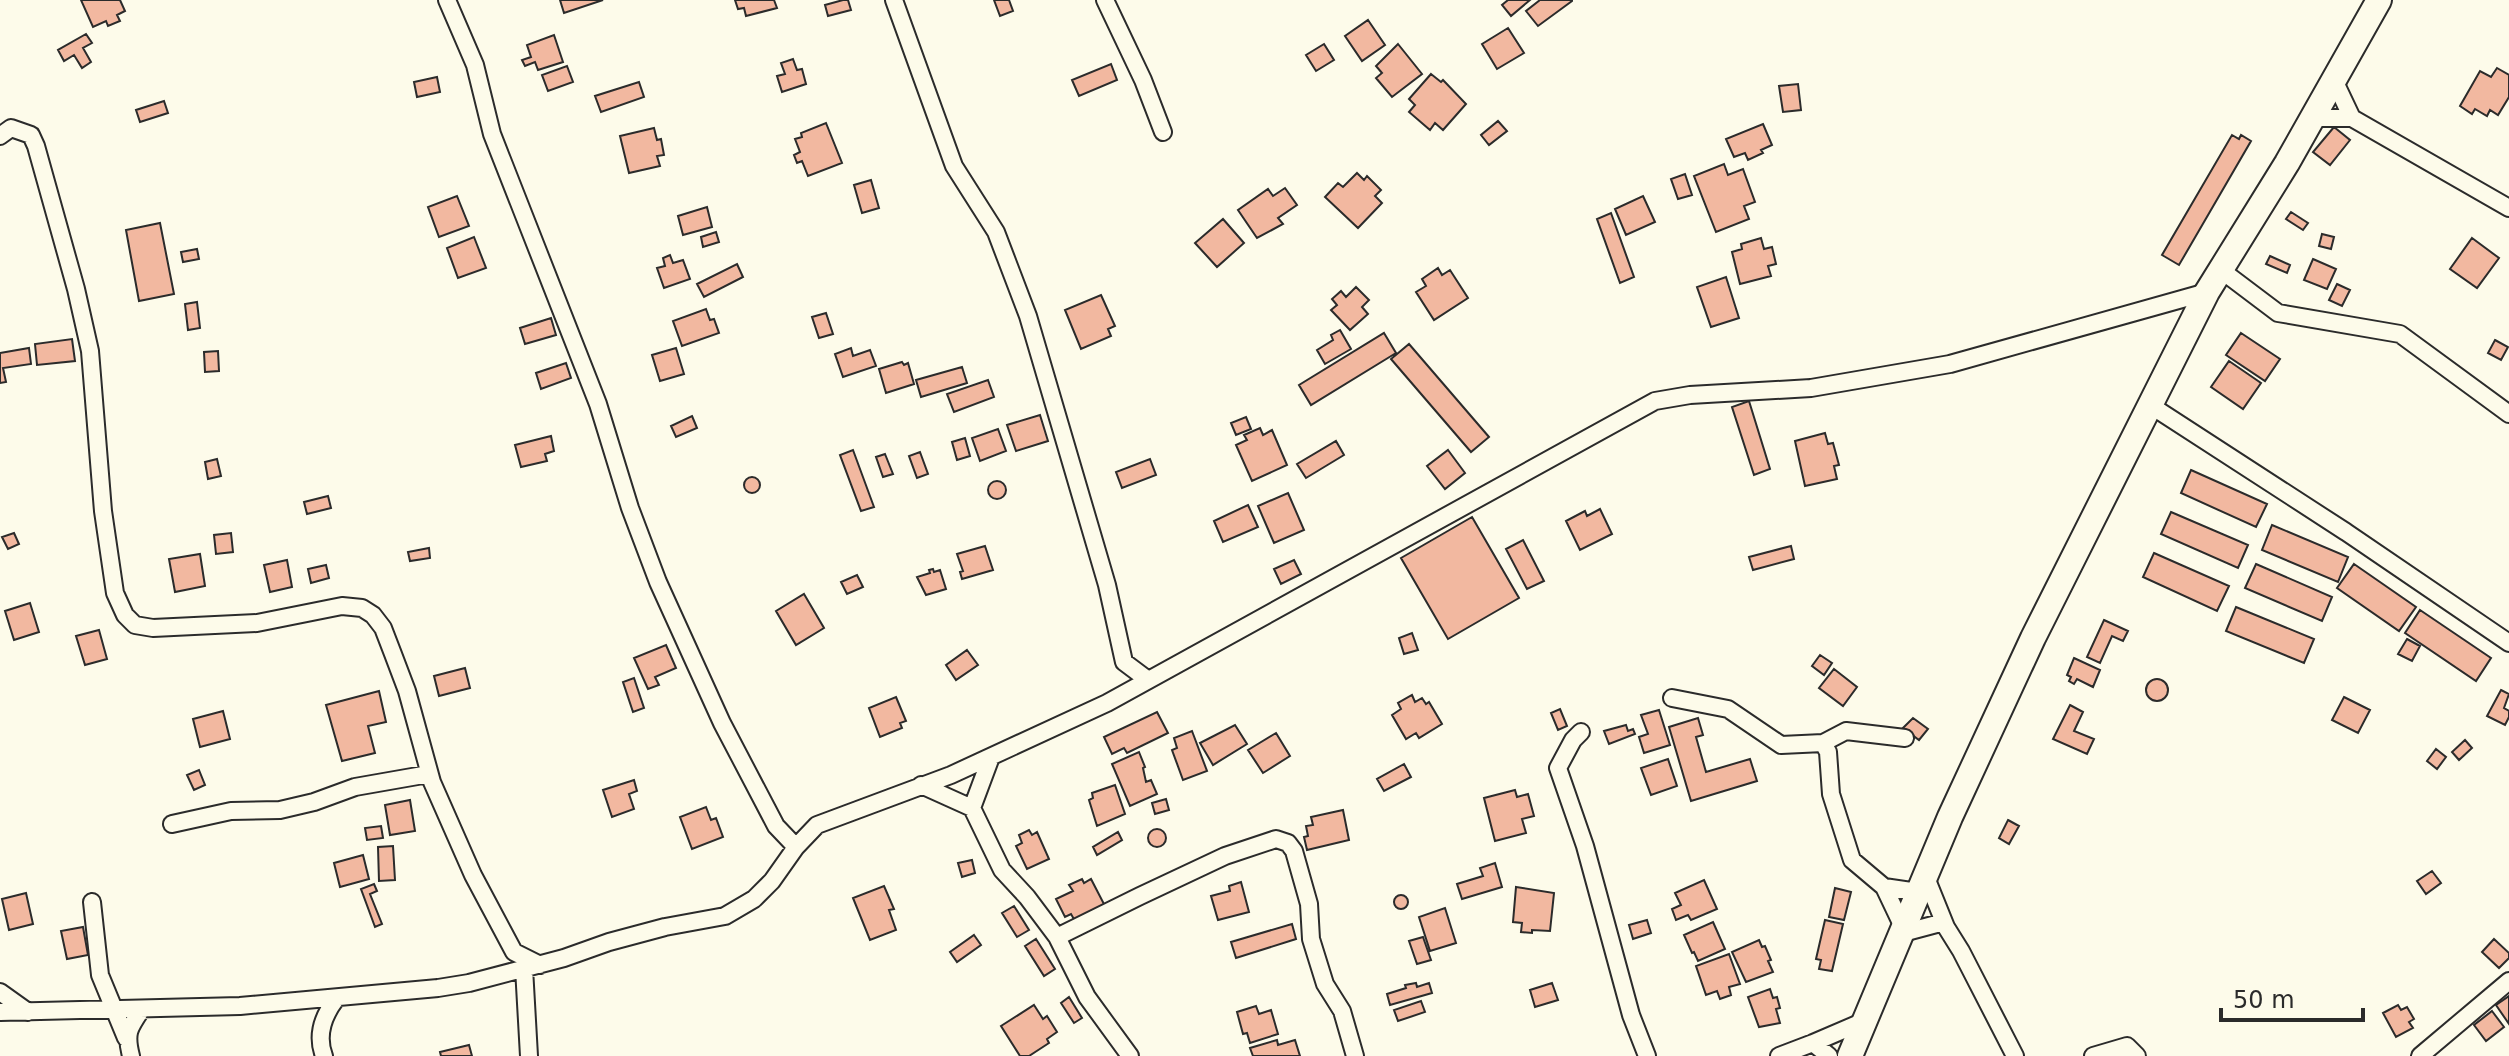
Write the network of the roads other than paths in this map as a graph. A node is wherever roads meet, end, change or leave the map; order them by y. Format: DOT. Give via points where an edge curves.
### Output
graph roads {
  1 [pos="447,0"];
  2 [pos="894,0"];
  3 [pos="1105,0"];
  4 [pos="2379,0"];
  5 [pos="2334,80"];
  6 [pos="2313,118"];
  7 [pos="2352,118"];
  8 [pos="1163,132"];
  9 [pos="0,136"];
  10 [pos="2506,201"];
  11 [pos="2221,270"];
  12 [pos="2207,292"];
  13 [pos="2150,405"];
  14 [pos="2509,414"];
  15 [pos="2509,643"];
  16 [pos="1148,680"];
  17 [pos="1672,698"];
  18 [pos="1581,732"];
  19 [pos="1905,738"];
  20 [pos="1823,743"];
  21 [pos="991,757"];
  22 [pos="429,774"];
  23 [pos="921,785"];
  24 [pos="972,808"];
  25 [pos="172,824"];
  26 [pos="796,847"];
  27 [pos="1921,883"];
  28 [pos="1884,887"];
  29 [pos="92,902"];
  30 [pos="1944,922"];
  31 [pos="1901,930"];
  32 [pos="1057,937"];
  33 [pos="514,952"];
  34 [pos="526,968"];
  35 [pos="2509,981"];
  36 [pos="0,992"];
  37 [pos="336,999"];
  38 [pos="142,1009"];
  39 [pos="113,1010"];
  40 [pos="0,1012"];
  41 [pos="28,1012"];
  42 [pos="1862,1022"];
  43 [pos="126,1038"];
  44 [pos="1813,1043"];
  45 [pos="131,1056"];
  46 [pos="324,1056"];
  47 [pos="529,1056"];
  48 [pos="1130,1056"];
  49 [pos="1355,1056"];
  50 [pos="1647,1056"];
  51 [pos="1779,1056"];
  52 [pos="1829,1056"];
  53 [pos="1850,1056"];
  54 [pos="2015,1056"];
  55 [pos="2093,1056"];
  56 [pos="2137,1056"];
  57 [pos="2420,1056"];
  1 -- 26 [label="street" via="475,65 492,134 598,404 658,582 722,723 776,826"];
  2 -- 16 [label="street" via="954,166 996,232 1028,316 1107,585 1124,662"];
  3 -- 8 [label="street"];
  4 -- 5 [label="street"];
  5 -- 6 [label="street"];
  5 -- 7 [label="street"];
  6 -- 7 [label="street"];
  6 -- 11 [label="street"];
  7 -- 10 [label="street"];
  9 -- 22 [label="street" via="11,128 31,135 76,289 90,351 115,593 125,615 135,625 153,628 257,623 342,606 362,608 383,628"];
  11 -- 12 [label="street"];
  11 -- 14 [label="street" via="2278,313 2400,334"];
  12 -- 13 [label="street"];
  12 -- 16 [label="street" via="1950,364 1811,388 1655,401"];
  13 -- 15 [label="street"];
  13 -- 27 [label="street" via="2033,638"];
  16 -- 21 [label="street"];
  17 -- 20 [label="street" via="1728,709 1781,745"];
  18 -- 50 [label="street" via="1558,768"];
  19 -- 20 [label="street" via="1846,731"];
  20 -- 28 [label="street" via="1831,794 1852,860"];
  21 -- 23 [label="street"];
  21 -- 24 [label="street"];
  22 -- 25 [label="street" via="368,784 280,810 231,811"];
  22 -- 33 [label="street"];
  23 -- 24 [label="street"];
  23 -- 26 [label="street" via="817,825"];
  24 -- 32 [label="street" via="1002,870"];
  26 -- 34 [label="street" via="754,899 725,916 665,927"];
  27 -- 28 [label="street"];
  27 -- 30 [label="street"];
  27 -- 31 [label="street"];
  28 -- 31 [label="street"];
  29 -- 39 [label="street" via="100,975"];
  30 -- 31 [label="street"];
  30 -- 54 [label="street"];
  31 -- 42 [label="street"];
  32 -- 48 [label="street" via="1087,997"];
  32 -- 49 [label="street" via="1225,856 1276,839 1288,843 1309,904 1311,939 1325,984 1342,1011"];
  33 -- 34 [label="street"];
  33 -- 34 [label="street"];
  34 -- 37 [label="street" via="438,988"];
  34 -- 47 [label="street"];
  35 -- 57 [label="street"];
  36 -- 41 [label="street"];
  37 -- 38 [label="street"];
  37 -- 46 [label="street" via="320,1031"];
  38 -- 39 [label="street"];
  38 -- 43 [label="street"];
  39 -- 41 [label="street"];
  39 -- 43 [label="street"];
  40 -- 41 [label="street"];
  42 -- 44 [label="street"];
  42 -- 53 [label="street"];
  43 -- 45 [label="street"];
  44 -- 51 [label="street"];
  44 -- 52 [label="street"];
  55 -- 56 [label="street" via="2127,1046"];
}
